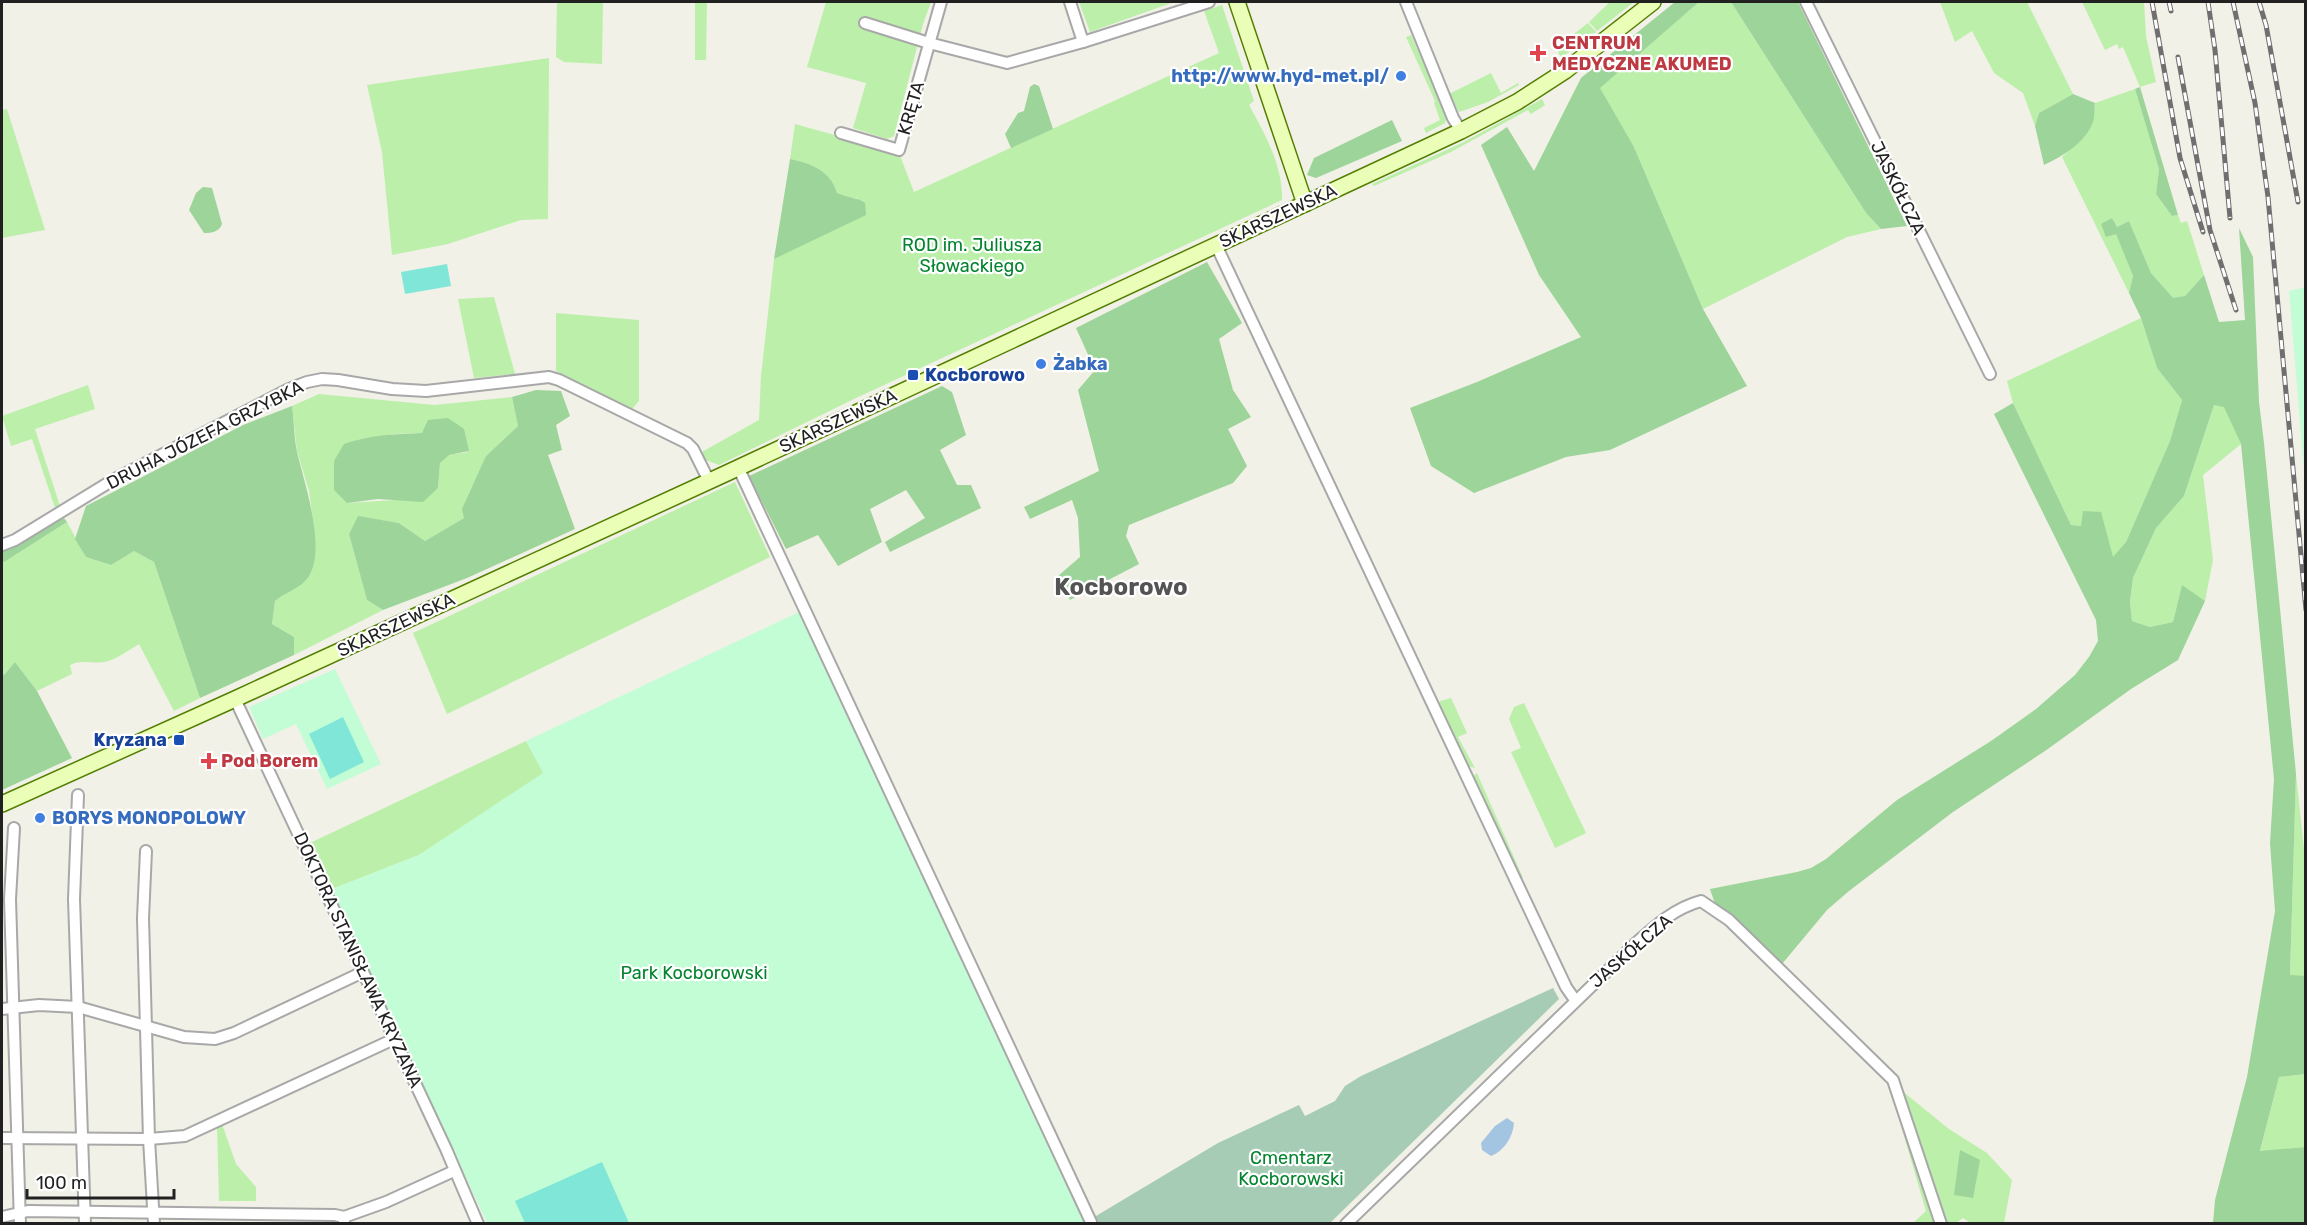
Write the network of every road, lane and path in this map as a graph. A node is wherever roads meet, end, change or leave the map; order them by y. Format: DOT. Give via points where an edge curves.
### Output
graph roads {
  1 [pos="941,2"];
  2 [pos="1070,2"];
  3 [pos="1209,2"];
  4 [pos="1237,2"];
  5 [pos="1406,2"];
  6 [pos="1653,2"];
  7 [pos="1806,2"];
  8 [pos="865,23"];
  9 [pos="1083,42"];
  10 [pos="929,43"];
  11 [pos="1461,131"];
  12 [pos="840,133"];
  13 [pos="1305,204"];
  14 [pos="1216,245"];
  15 [pos="1989,374"];
  16 [pos="738,467"];
  17 [pos="709,481"];
  18 [pos="2,544"];
  19 [pos="236,699"];
  20 [pos="78,795"];
  21 [pos="2,804"];
  22 [pos="14,828"];
  23 [pos="146,851"];
  24 [pos="363,972"];
  25 [pos="1575,1000"];
  26 [pos="78,1007"];
  27 [pos="7,1008"];
  28 [pos="147,1026"];
  29 [pos="394,1039"];
  30 [pos="2,1138"];
  31 [pos="16,1138"];
  32 [pos="83,1139"];
  33 [pos="149,1139"];
  34 [pos="454,1171"];
  35 [pos="85,1212"];
  36 [pos="2,1217"];
  37 [pos="20,1218"];
  38 [pos="154,1219"];
  39 [pos="219,1219"];
  40 [pos="281,1219"];
  41 [pos="344,1220"];
  42 [pos="1091,1222"];
  43 [pos="85,1224"];
  44 [pos="478,1224"];
  45 [pos="1346,1224"];
  46 [pos="1941,1224"];
  1 -- 10 [label="street, KRĘTA"];
  2 -- 9 [label="street"];
  3 -- 9 [label="street"];
  4 -- 13 [label="main road"];
  5 -- 11 [label="street"];
  6 -- 11 [label="main road, SKARSZEWSKA" via="1565,71"];
  7 -- 15 [label="street, JASKÓŁCZA"];
  8 -- 10 [label="street"];
  9 -- 10 [label="street" via="1007,63"];
  10 -- 12 [label="street, KRĘTA" via="899,150"];
  11 -- 13 [label="main road, SKARSZEWSKA"];
  13 -- 14 [label="main road, SKARSZEWSKA"];
  14 -- 16 [label="main road, SKARSZEWSKA"];
  14 -- 25 [label="street"];
  16 -- 17 [label="main road, SKARSZEWSKA"];
  16 -- 42 [label="street"];
  17 -- 18 [label="street, DRUHA JÓZEFA GRZYBKA" via="687,443 549,377 426,391 322,379 289,389 186,442"];
  17 -- 19 [label="main road, SKARSZEWSKA"];
  19 -- 21 [label="main road, SKARSZEWSKA"];
  19 -- 24 [label="street, DOKTORA STANISŁAWA KRYZANA"];
  20 -- 26 [label="street" via="74,899"];
  22 -- 27 [label="street"];
  23 -- 28 [label="street" via="143,918"];
  24 -- 28 [label="street" via="215,1039 184,1037"];
  24 -- 29 [label="street, DOKTORA STANISŁAWA KRYZANA"];
  25 -- 45 [label="street, JASKÓŁCZA"];
  25 -- 46 [label="street, JASKÓŁCZA" via="1664,918 1691,904 1706,903 1746,936 1893,1080"];
  26 -- 27 [label="street"];
  26 -- 28 [label="street"];
  26 -- 32 [label="street"];
  27 -- 31 [label="street"];
  28 -- 33 [label="street"];
  29 -- 33 [label="street" via="185,1136"];
  29 -- 34 [label="street, DOKTORA STANISŁAWA KRYZANA"];
  30 -- 31 [label="street"];
  31 -- 32 [label="street"];
  31 -- 37 [label="street"];
  32 -- 33 [label="street"];
  32 -- 35 [label="street"];
  33 -- 38 [label="street"];
  34 -- 41 [label="street"];
  34 -- 44 [label="street, DOKTORA STANISŁAWA KRYZANA"];
  35 -- 37 [label="street"];
  35 -- 38 [label="street"];
  35 -- 43 [label="street"];
  36 -- 37 [label="street"];
  38 -- 39 [label="street"];
  39 -- 40 [label="street"];
  40 -- 41 [label="street"];
}
